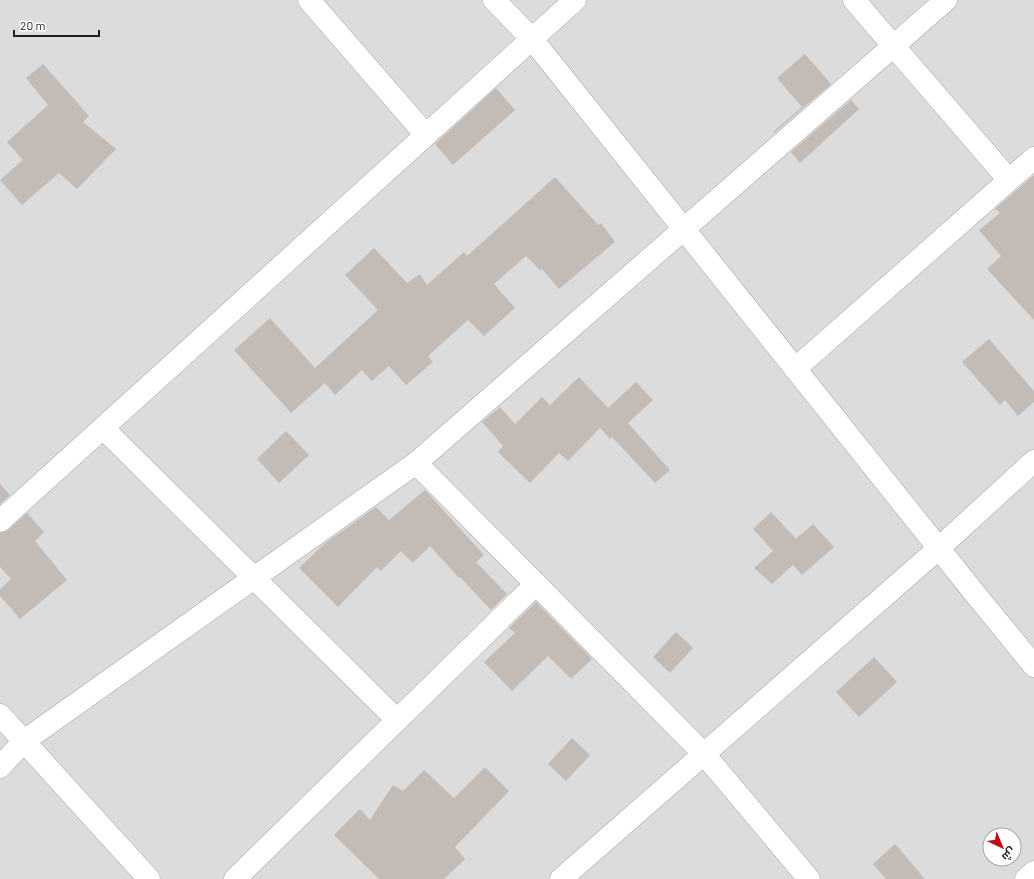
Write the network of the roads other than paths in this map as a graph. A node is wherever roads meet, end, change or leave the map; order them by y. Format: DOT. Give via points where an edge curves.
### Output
graph roads {
  1 [pos="309,0"];
  2 [pos="494,0"];
  3 [pos="575,0"];
  4 [pos="854,0"];
  5 [pos="946,0"];
  6 [pos="532,39"];
  7 [pos="894,46"];
  8 [pos="426,135"];
  9 [pos="1034,158"];
  10 [pos="1009,180"];
  11 [pos="684,230"];
  12 [pos="795,369"];
  13 [pos="103,428"];
  14 [pos="1034,461"];
  15 [pos="416,463"];
  16 [pos="0,521"];
  17 [pos="938,548"];
  18 [pos="254,578"];
  19 [pos="536,584"];
  20 [pos="1034,666"];
  21 [pos="0,715"];
  22 [pos="397,720"];
  23 [pos="24,741"];
  24 [pos="704,754"];
  25 [pos="0,767"];
  26 [pos="1034,872"];
  27 [pos="149,879"];
  28 [pos="235,879"];
  29 [pos="561,879"];
  30 [pos="808,879"];
  31 [pos="1026,879"];
  1 -- 8 [label="street"];
  2 -- 6 [label="street"];
  3 -- 6 [label="street"];
  4 -- 7 [label="street"];
  5 -- 7 [label="street"];
  6 -- 8 [label="street"];
  6 -- 11 [label="street"];
  7 -- 10 [label="street"];
  7 -- 11 [label="street"];
  8 -- 13 [label="street"];
  9 -- 10 [label="street"];
  10 -- 12 [label="street"];
  11 -- 12 [label="street"];
  11 -- 15 [label="street"];
  12 -- 17 [label="street"];
  13 -- 16 [label="street"];
  13 -- 18 [label="street"];
  14 -- 17 [label="street"];
  15 -- 18 [label="street"];
  15 -- 19 [label="street"];
  17 -- 20 [label="street"];
  17 -- 24 [label="street"];
  18 -- 22 [label="street"];
  18 -- 23 [label="street"];
  19 -- 22 [label="street"];
  19 -- 24 [label="street"];
  21 -- 23 [label="street"];
  22 -- 28 [label="street"];
  23 -- 25 [label="street"];
  23 -- 27 [label="street"];
  24 -- 29 [label="street"];
  24 -- 30 [label="street"];
  26 -- 31 [label="street"];
}
